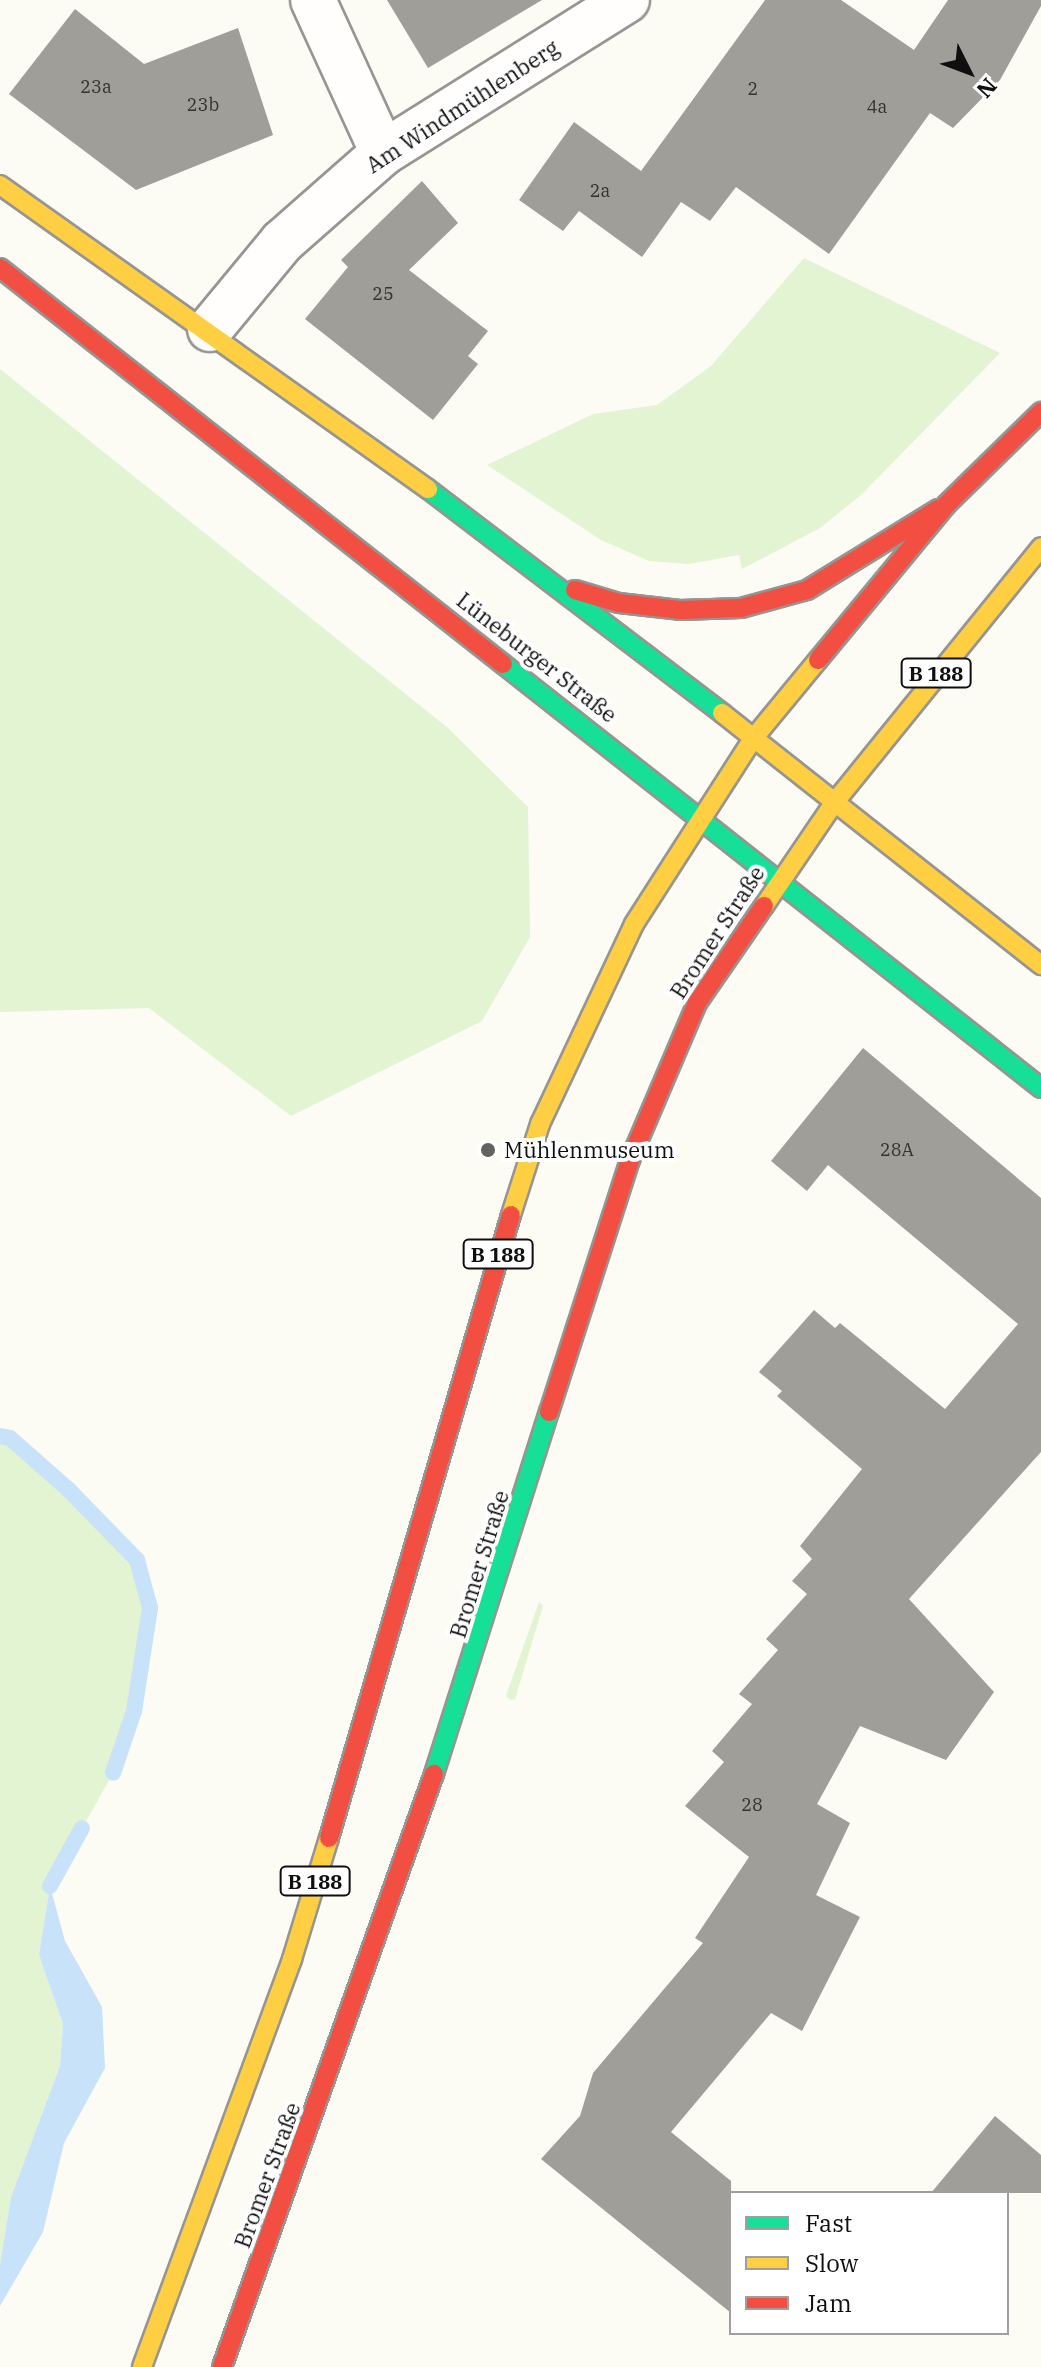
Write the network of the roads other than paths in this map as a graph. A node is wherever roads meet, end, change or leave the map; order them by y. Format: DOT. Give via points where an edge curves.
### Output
graph roads {
  1 [pos="313,0"];
  2 [pos="627,0"];
  3 [pos="383,153"];
  4 [pos="0,185"];
  5 [pos="0,268"];
  6 [pos="210,329"];
  7 [pos="1041,412"];
  8 [pos="947,504"];
  9 [pos="1041,547"];
  10 [pos="560,585"];
  11 [pos="752,740"];
  12 [pos="834,803"];
  13 [pos="700,818"];
  14 [pos="776,883"];
  15 [pos="1041,965"];
  16 [pos="1041,1088"];
  17 [pos="142,2367"];
  18 [pos="222,2367"];
  1 -- 3 [label="street"];
  2 -- 3 [label="street, Am Windmühlenberg"];
  3 -- 6 [label="street, Am Windmühlenberg" via="282,242"];
  4 -- 6 [label="main road"];
  5 -- 13 [label="main road, Lüneburger Straße"];
  6 -- 10 [label="main road"];
  7 -- 8 [label="main road, B 188"];
  8 -- 10 [label="main road" via="807,590 741,608 680,610 619,603"];
  8 -- 11 [label="main road, B 188"];
  9 -- 12 [label="main road, B 188"];
  10 -- 11 [label="main road"];
  11 -- 12 [label="main road"];
  11 -- 13 [label="main road, B 188"];
  12 -- 14 [label="main road, Bromer Straße / B 188"];
  12 -- 15 [label="main road"];
  13 -- 14 [label="main road, Lüneburger Straße"];
  13 -- 17 [label="main road, B 188" via="634,924 540,1124 292,1959"];
  14 -- 16 [label="main road, Lüneburger Straße"];
  14 -- 18 [label="main road, Bromer Straße / B 188" via="697,1003 630,1160 412,1843"];
}
